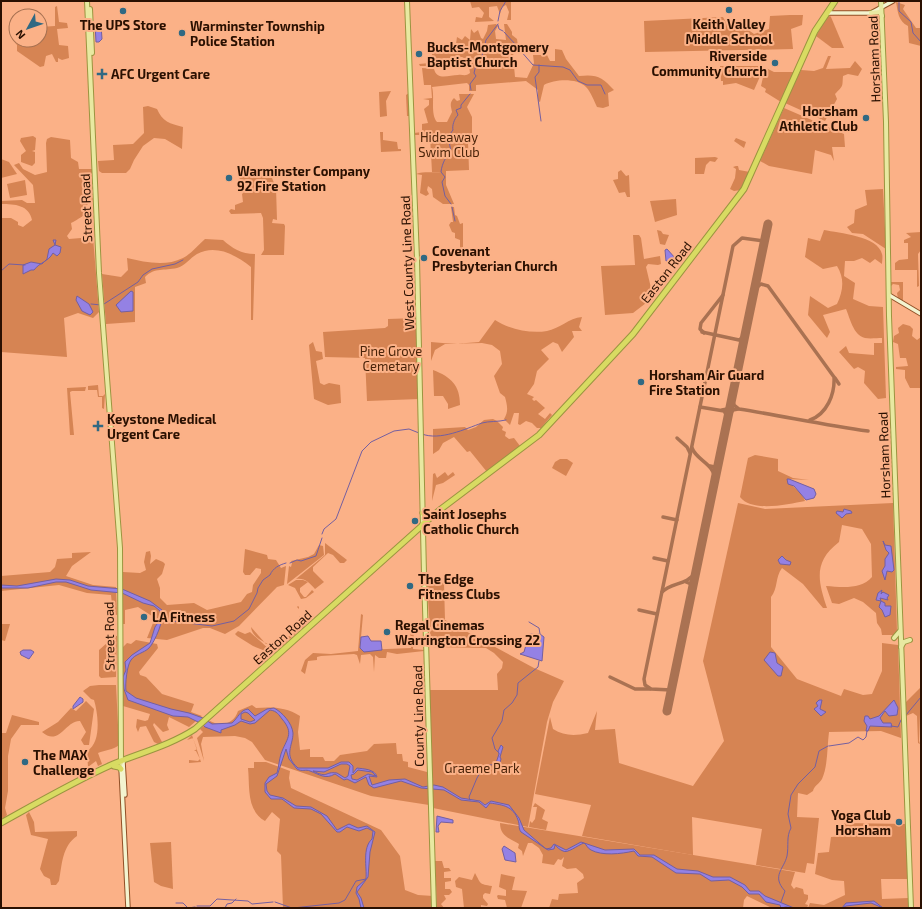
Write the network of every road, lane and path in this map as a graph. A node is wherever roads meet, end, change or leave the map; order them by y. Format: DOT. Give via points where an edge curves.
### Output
graph roads {
  1 [pos="88,1"];
  2 [pos="407,1"];
  3 [pos="835,1"];
  4 [pos="883,1"];
  5 [pos="892,1"];
  6 [pos="882,7"];
  7 [pos="827,13"];
  8 [pos="871,13"];
  9 [pos="882,16"];
  10 [pos="889,295"];
  11 [pos="921,314"];
  12 [pos="447,504"];
  13 [pos="423,513"];
  14 [pos="430,517"];
  15 [pos="423,524"];
  16 [pos="900,629"];
  17 [pos="901,647"];
  18 [pos="146,752"];
  19 [pos="120,761"];
  20 [pos="125,812"];
  21 [pos="1,824"];
  22 [pos="128,908"];
  23 [pos="434,908"];
  24 [pos="911,908"];
  1 -- 19 [label="main road, Street Road" via="98,252 119,550"];
  2 -- 13 [label="main road, West County Line Road" via="417,248"];
  3 -- 7 [label="highway, Easton Road"];
  4 -- 6 [label="main road, Horsham Road"];
  5 -- 6 [label="main road"];
  6 -- 8 [label="main road"];
  6 -- 9 [label="main road, Horsham Road"];
  7 -- 8 [label="main road"];
  7 -- 12 [label="highway, Easton Road" via="812,39 744,189 633,334 539,435"];
  8 -- 9 [label="main road" via="880,12"];
  9 -- 10 [label="main road, Horsham Road"];
  10 -- 11 [label="main road"];
  10 -- 16 [label="main road, Horsham Road"];
  12 -- 14 [label="highway, Easton Road"];
  12 -- 15 [label="highway, Easton Road"];
  13 -- 14 [label="highway"];
  13 -- 15 [label="main road, West County Line Road"];
  14 -- 15 [label="highway, Easton Road"];
  15 -- 18 [label="highway, Easton Road" via="200,725 178,739"];
  15 -- 23 [label="main road, County Line Road"];
  16 -- 17 [label="main road, Horsham Road"];
  16 -- 17 [label="main road" via="894,639"];
  16 -- 17 [label="main road" via="908,639"];
  17 -- 24 [label="main road, Horsham Road"];
  18 -- 19 [label="highway, Easton Road"];
  18 -- 19 [label="highway, Easton Road"];
  19 -- 20 [label="main road, Street Road"];
  19 -- 20 [label="main road, Street Road"];
  19 -- 21 [label="highway, Easton Road" via="57,791"];
  20 -- 22 [label="main road, Street Road"];
}
